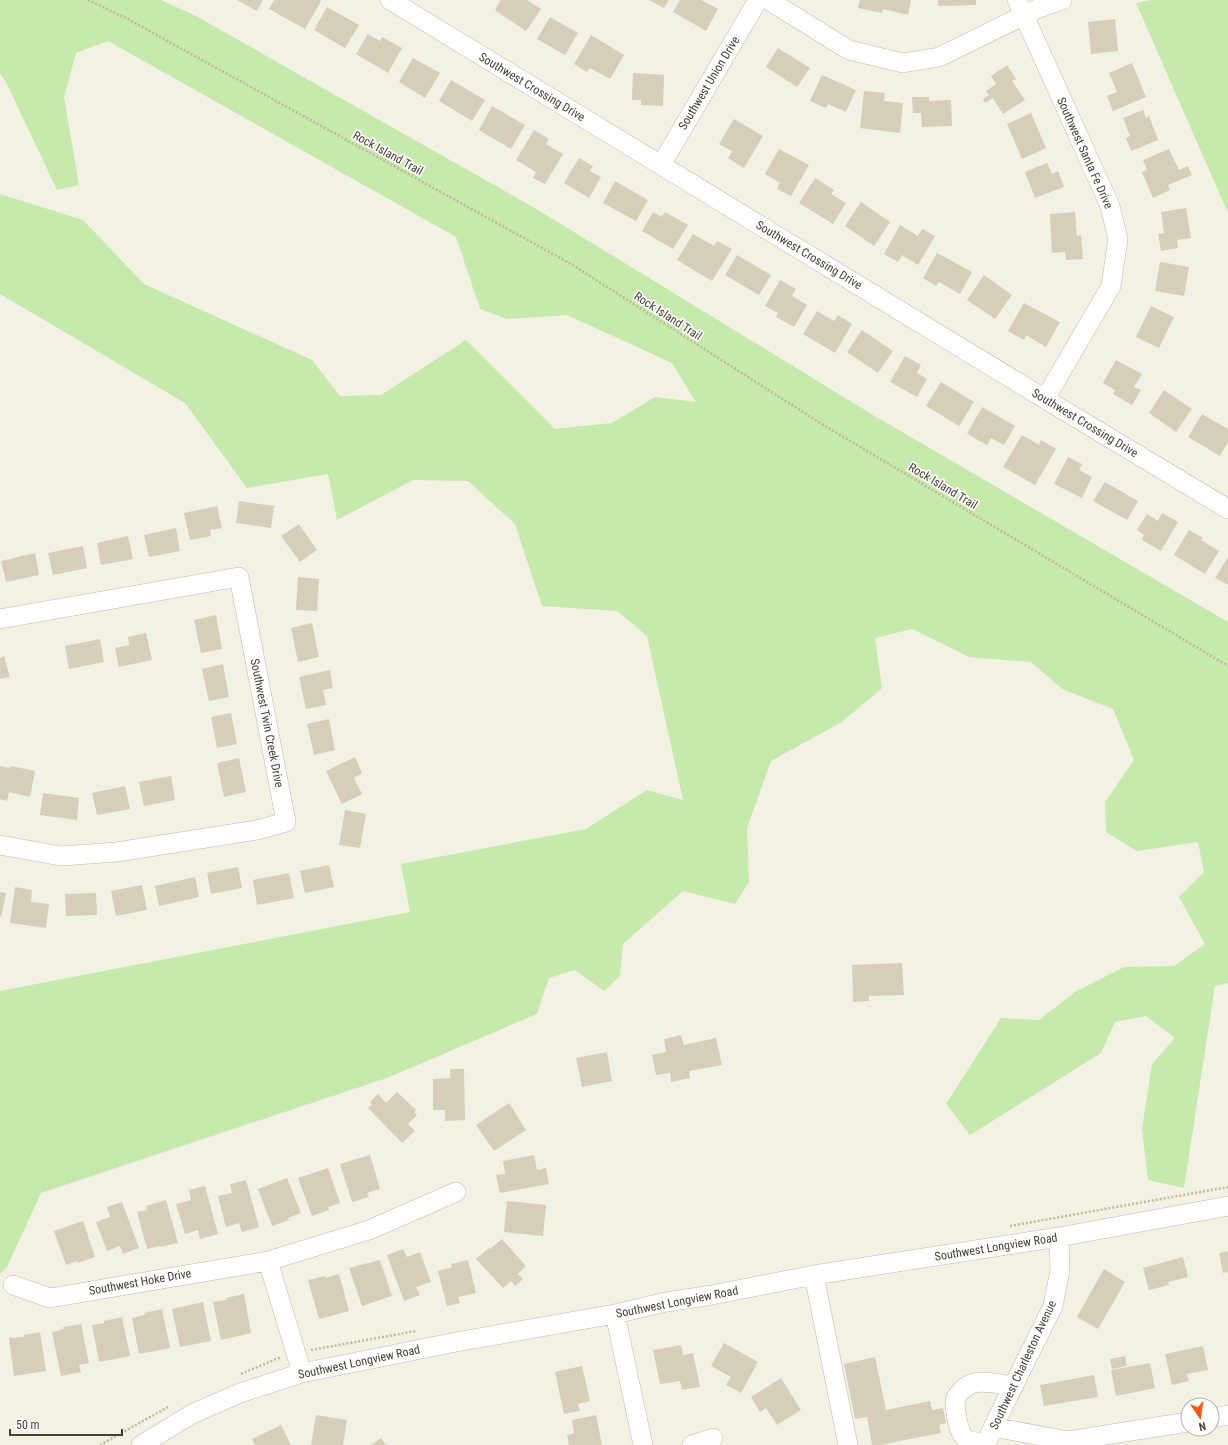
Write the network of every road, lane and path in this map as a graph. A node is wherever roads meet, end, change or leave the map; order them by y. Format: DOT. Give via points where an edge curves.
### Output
graph roads {
  1 [pos="88,0"];
  2 [pos="390,0"];
  3 [pos="758,0"];
  4 [pos="768,0"];
  5 [pos="1062,0"];
  6 [pos="1021,8"];
  7 [pos="661,165"];
  8 [pos="1045,399"];
  9 [pos="1228,509"];
  10 [pos="0,619"];
  11 [pos="1228,666"];
  12 [pos="0,845"];
  13 [pos="456,1192"];
  14 [pos="1228,1206"];
  15 [pos="1059,1237"];
  16 [pos="268,1261"];
  17 [pos="814,1276"];
  18 [pos="13,1285"];
  19 [pos="615,1314"];
  20 [pos="302,1373"];
  21 [pos="1014,1386"];
  22 [pos="1180,1423"];
  23 [pos="958,1427"];
  24 [pos="993,1427"];
  25 [pos="713,1438"];
  26 [pos="141,1445"];
  27 [pos="643,1445"];
  28 [pos="692,1445"];
  29 [pos="848,1445"];
  30 [pos="953,1445"];
  31 [pos="986,1445"];
  1 -- 11 [label="path, Rock Island Trail" via="140,26 571,264 820,423"];
  2 -- 7 [label="street, Southwest Crossing Drive"];
  3 -- 7 [label="street, Southwest Union Drive"];
  4 -- 6 [label="street" via="849,50 903,63 939,57"];
  5 -- 6 [label="street"];
  6 -- 8 [label="street, Southwest Santa Fe Drive" via="1110,206 1118,239 1111,286"];
  7 -- 8 [label="street, Southwest Crossing Drive"];
  8 -- 9 [label="street, Southwest Crossing Drive"];
  10 -- 12 [label="street, Southwest Twin Creek Drive" via="239,577 286,822 257,830 110,853 61,856"];
  13 -- 16 [label="street, Southwest Hoke Drive" via="369,1230"];
  14 -- 15 [label="street, Southwest Longview Road"];
  15 -- 17 [label="street, Southwest Longview Road"];
  15 -- 21 [label="street, Southwest Charleston Avenue" via="1060,1270 1053,1306"];
  16 -- 18 [label="street, Southwest Hoke Drive" via="50,1298"];
  16 -- 20 [label="street"];
  17 -- 19 [label="street, Southwest Longview Road" via="666,1302"];
  17 -- 29 [label="street"];
  19 -- 20 [label="street, Southwest Longview Road" via="450,1343"];
  19 -- 27 [label="street"];
  20 -- 26 [label="street, Southwest Longview Road" via="240,1393 192,1414"];
  21 -- 23 [label="street" via="982,1382 971,1384 961,1390 955,1400"];
  21 -- 24 [label="street, Southwest Charleston Avenue"];
  22 -- 24 [label="street" via="1068,1441"];
  23 -- 30 [label="street"];
  23 -- 31 [label="street" via="967,1440"];
  24 -- 31 [label="street, Southwest Charleston Avenue"];
  25 -- 28 [label="street"];
}
